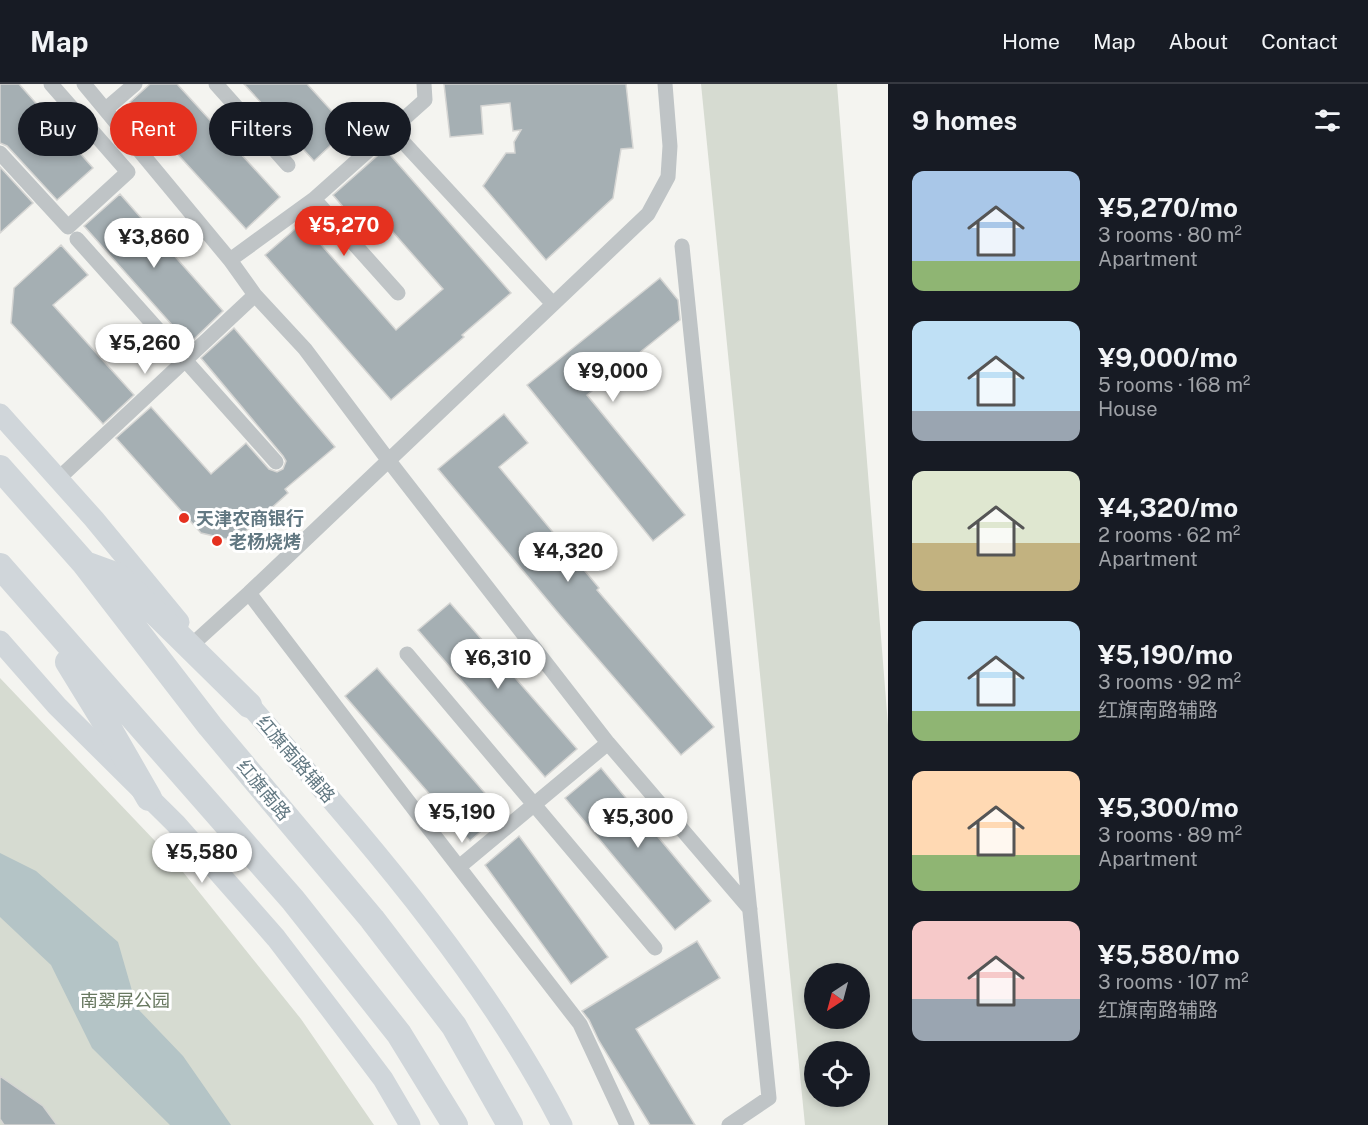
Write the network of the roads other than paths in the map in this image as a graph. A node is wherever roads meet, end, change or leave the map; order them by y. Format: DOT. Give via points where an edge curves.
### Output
graph roads {
  1 [pos="51,84"];
  2 [pos="84,84"];
  3 [pos="135,84"];
  4 [pos="216,84"];
  5 [pos="424,84"];
  6 [pos="665,84"];
  7 [pos="106,109"];
  8 [pos="411,113"];
  9 [pos="411,151"];
  10 [pos="0,153"];
  11 [pos="363,156"];
  12 [pos="288,165"];
  13 [pos="314,199"];
  14 [pos="77,239"];
  15 [pos="682,246"];
  16 [pos="230,260"];
  17 [pos="398,293"];
  18 [pos="255,295"];
  19 [pos="553,304"];
  20 [pos="185,360"];
  21 [pos="0,414"];
  22 [pos="389,461"];
  23 [pos="276,462"];
  24 [pos="0,468"];
  25 [pos="57,478"];
  26 [pos="85,564"];
  27 [pos="0,566"];
  28 [pos="249,593"];
  29 [pos="28,598"];
  30 [pos="0,641"];
  31 [pos="195,642"];
  32 [pos="407,654"];
  33 [pos="249,705"];
  34 [pos="608,743"];
  35 [pos="149,798"];
  36 [pos="535,804"];
  37 [pos="459,867"];
  38 [pos="750,909"];
  39 [pos="656,948"];
  40 [pos="410,1125"];
  41 [pos="455,1125"];
  42 [pos="510,1125"];
  43 [pos="562,1125"];
  44 [pos="627,1125"];
  45 [pos="729,1125"];
  1 -- 10 [label="street" via="128,172 68,227"];
  2 -- 7 [label="street"];
  3 -- 7 [label="street"];
  4 -- 12 [label="street"];
  5 -- 8 [label="street" via="425,100"];
  6 -- 19 [label="street" via="668,177 648,214"];
  7 -- 16 [label="street"];
  9 -- 19 [label="street"];
  11 -- 13 [label="street"];
  13 -- 16 [label="street"];
  13 -- 17 [label="street"];
  14 -- 20 [label="street"];
  15 -- 38 [label="street"];
  16 -- 18 [label="street"];
  18 -- 20 [label="street"];
  18 -- 22 [label="street" via="305,349"];
  19 -- 22 [label="street"];
  20 -- 23 [label="street"];
  20 -- 25 [label="street"];
  21 -- 25 [label="main road, 红旗南路辅路"];
  22 -- 28 [label="street"];
  22 -- 34 [label="street"];
  24 -- 26 [label="highway, 红旗南路"];
  25 -- 31 [label="main road, 红旗南路辅路"];
  26 -- 33 [label="highway" via="118,576"];
  26 -- 42 [label="highway, 红旗南路" via="210,726 372,919 454,1026"];
  27 -- 29 [label="highway"];
  28 -- 31 [label="street"];
  28 -- 37 [label="street"];
  29 -- 35 [label="highway"];
  29 -- 41 [label="highway" via="293,900 399,1035"];
  30 -- 35 [label="main road" via="57,706"];
  31 -- 33 [label="main road, 红旗南路辅路"];
  32 -- 36 [label="street"];
  33 -- 43 [label="main road, 红旗南路辅路" via="420,907 497,1014"];
  34 -- 36 [label="street"];
  34 -- 38 [label="street"];
  35 -- 40 [label="main road" via="276,939 382,1079"];
  36 -- 37 [label="street"];
  36 -- 39 [label="street"];
  37 -- 44 [label="street" via="580,1024"];
  38 -- 45 [label="street" via="769,1098"];
}
